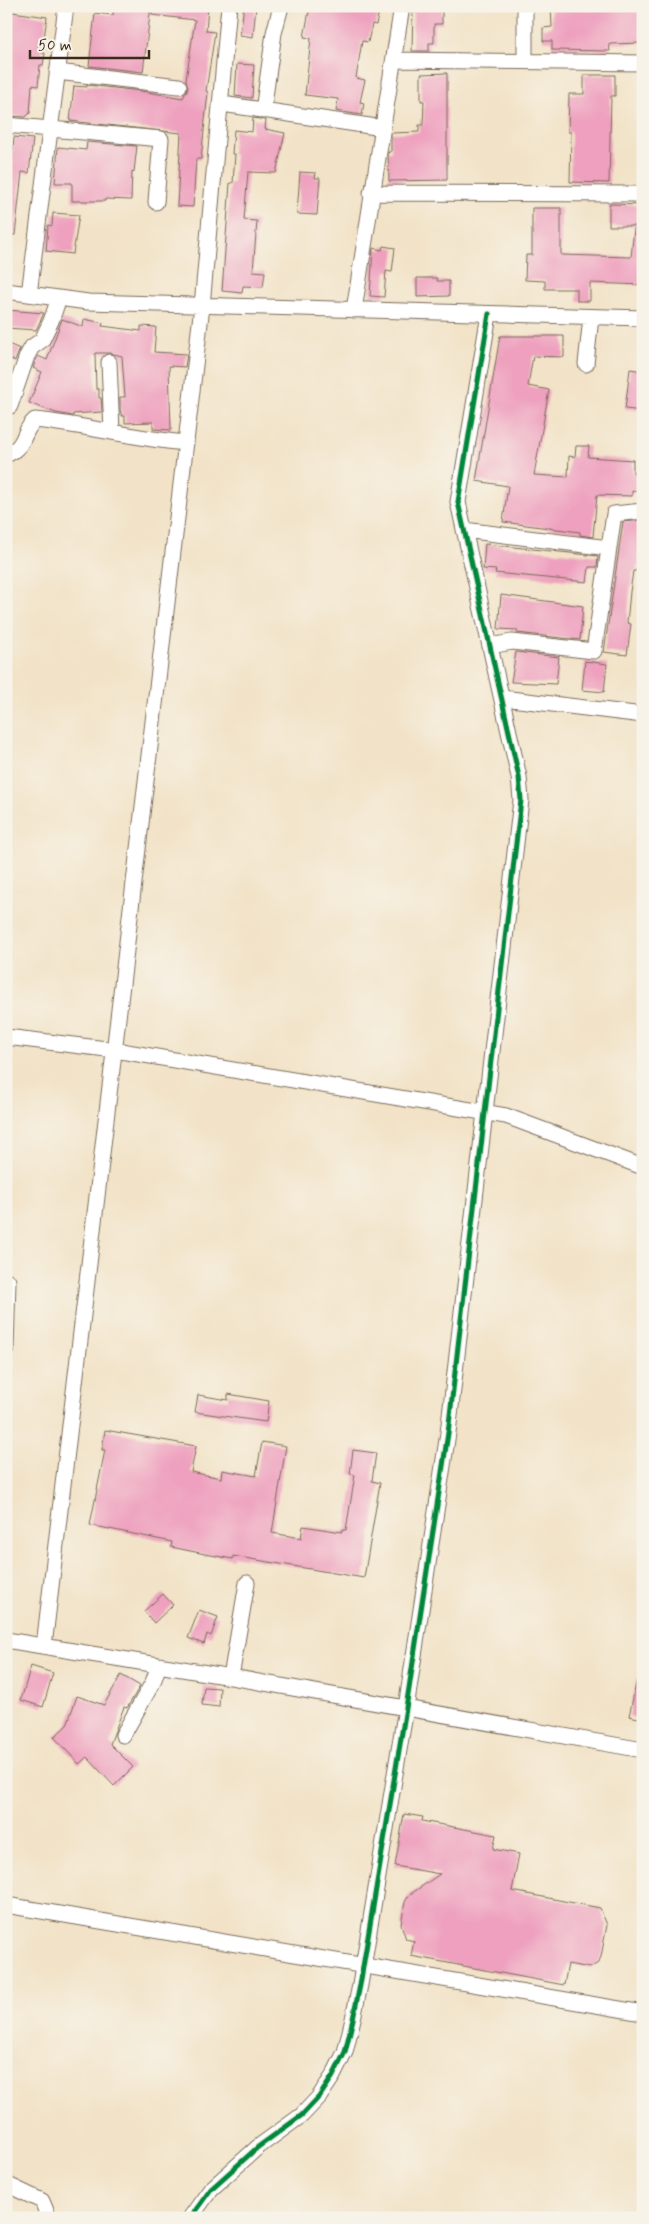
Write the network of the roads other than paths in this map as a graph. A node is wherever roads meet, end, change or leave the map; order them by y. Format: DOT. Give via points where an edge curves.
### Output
graph roads {
  1 [pos="66,6"];
  2 [pos="229,6"];
  3 [pos="281,6"];
  4 [pos="402,6"];
  5 [pos="525,6"];
  6 [pos="394,60"];
  7 [pos="525,60"];
  8 [pos="643,63"];
  9 [pos="58,72"];
  10 [pos="179,86"];
  11 [pos="222,104"];
  12 [pos="263,111"];
  13 [pos="6,125"];
  14 [pos="383,128"];
  15 [pos="50,130"];
  16 [pos="371,193"];
  17 [pos="643,194"];
  18 [pos="156,202"];
  19 [pos="6,292"];
  20 [pos="29,294"];
  21 [pos="59,298"];
  22 [pos="202,306"];
  23 [pos="354,310"];
  24 [pos="489,314"];
  25 [pos="591,317"];
  26 [pos="643,318"];
  27 [pos="109,362"];
  28 [pos="586,364"];
  29 [pos="10,406"];
  30 [pos="112,432"];
  31 [pos="186,443"];
  32 [pos="6,455"];
  33 [pos="643,511"];
  34 [pos="464,530"];
  35 [pos="609,548"];
  36 [pos="490,646"];
  37 [pos="502,698"];
  38 [pos="643,715"];
  39 [pos="6,1037"];
  40 [pos="115,1050"];
  41 [pos="486,1113"];
  42 [pos="643,1167"];
  43 [pos="8,1281"];
  44 [pos="6,1349"];
  45 [pos="247,1583"];
  46 [pos="6,1640"];
  47 [pos="44,1646"];
  48 [pos="159,1665"];
  49 [pos="231,1677"];
  50 [pos="406,1708"];
  51 [pos="123,1735"];
  52 [pos="643,1750"];
  53 [pos="6,1905"];
  54 [pos="364,1965"];
  55 [pos="643,2013"];
  56 [pos="6,2184"];
  57 [pos="49,2218"];
  58 [pos="190,2218"];
  1 -- 9 [label="street"];
  2 -- 11 [label="street"];
  3 -- 12 [label="street"];
  4 -- 6 [label="street"];
  5 -- 7 [label="street"];
  6 -- 7 [label="street"];
  6 -- 14 [label="street"];
  7 -- 8 [label="street"];
  9 -- 10 [label="street"];
  9 -- 15 [label="street"];
  11 -- 12 [label="street"];
  11 -- 22 [label="street"];
  12 -- 14 [label="street"];
  13 -- 15 [label="street"];
  14 -- 16 [label="street"];
  15 -- 18 [label="street" via="161,139"];
  15 -- 20 [label="street"];
  16 -- 17 [label="street"];
  16 -- 23 [label="street"];
  19 -- 20 [label="street"];
  20 -- 21 [label="street"];
  21 -- 22 [label="street"];
  21 -- 29 [label="street" via="42,340 32,347 27,356"];
  22 -- 23 [label="street"];
  22 -- 31 [label="street"];
  23 -- 24 [label="street"];
  24 -- 25 [label="street"];
  24 -- 34 [label="street" via="458,502"];
  25 -- 26 [label="street"];
  25 -- 28 [label="street"];
  27 -- 30 [label="street"];
  30 -- 31 [label="street"];
  30 -- 32 [label="street" via="35,420 28,426 22,443"];
  31 -- 40 [label="street"];
  33 -- 35 [label="street" via="614,514"];
  34 -- 35 [label="street"];
  34 -- 36 [label="street"];
  35 -- 36 [label="street" via="594,652 512,642"];
  36 -- 37 [label="street"];
  37 -- 38 [label="street"];
  37 -- 41 [label="street" via="521,800"];
  39 -- 40 [label="street"];
  40 -- 41 [label="street"];
  40 -- 47 [label="street"];
  41 -- 42 [label="street" via="506,1116"];
  41 -- 50 [label="street" via="448,1434"];
  43 -- 44 [label="street"];
  45 -- 49 [label="street"];
  46 -- 47 [label="street"];
  47 -- 48 [label="street"];
  48 -- 49 [label="street"];
  48 -- 51 [label="street"];
  49 -- 50 [label="street"];
  50 -- 52 [label="street"];
  50 -- 54 [label="street"];
  53 -- 54 [label="street"];
  54 -- 55 [label="street"];
  54 -- 58 [label="street" via="345,2052 319,2097 302,2115 258,2147 211,2189"];
  56 -- 57 [label="street" via="42,2201"];
}
